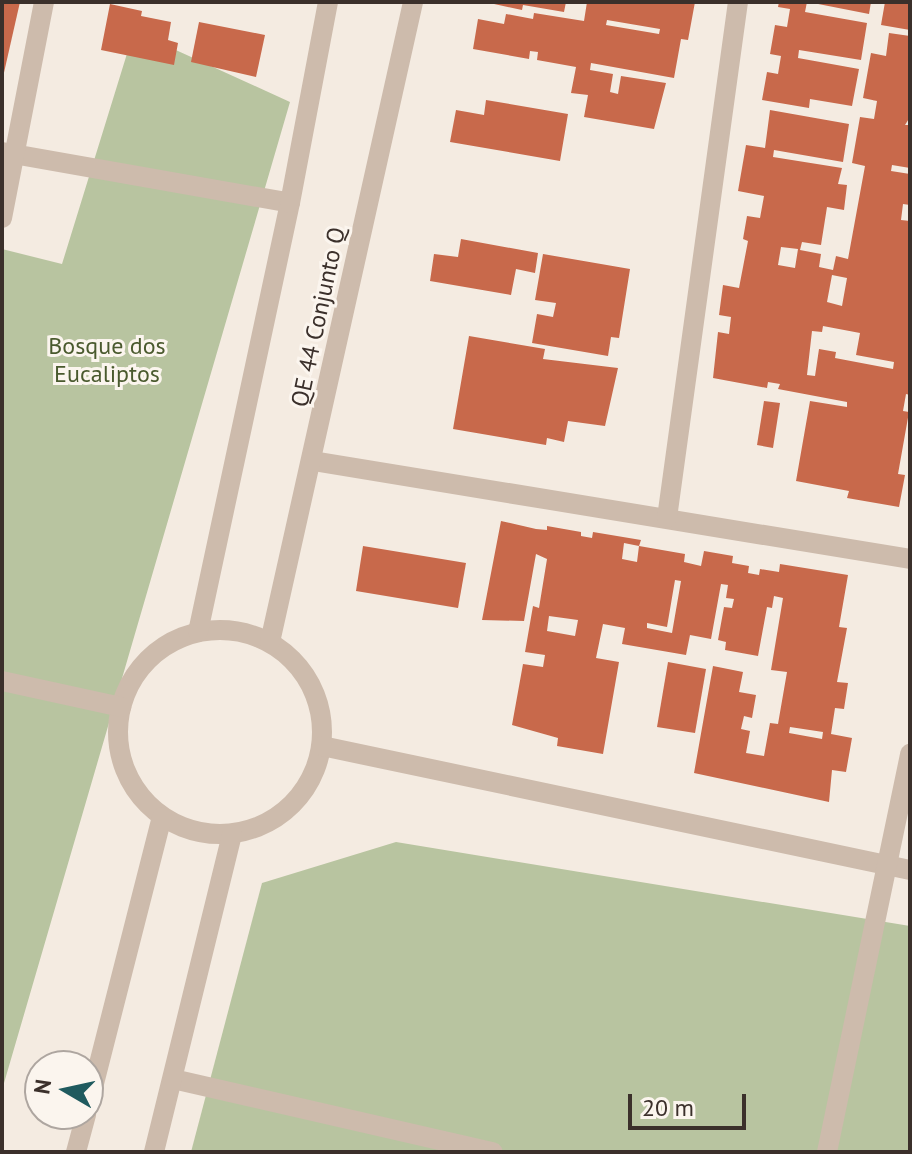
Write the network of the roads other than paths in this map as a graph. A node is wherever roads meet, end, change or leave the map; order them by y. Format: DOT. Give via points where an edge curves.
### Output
graph roads {
  1 [pos="44,2"];
  2 [pos="328,2"];
  3 [pos="413,2"];
  4 [pos="738,2"];
  5 [pos="7,153"];
  6 [pos="290,203"];
  7 [pos="2,218"];
  8 [pos="313,461"];
  9 [pos="667,518"];
  10 [pos="910,559"];
  11 [pos="198,632"];
  12 [pos="270,642"];
  13 [pos="2,681"];
  14 [pos="121,707"];
  15 [pos="322,746"];
  16 [pos="910,754"];
  17 [pos="162,817"];
  18 [pos="232,834"];
  19 [pos="888,865"];
  20 [pos="910,870"];
  21 [pos="103,1050"];
  22 [pos="173,1079"];
  23 [pos="82,1130"];
  24 [pos="76,1152"];
  25 [pos="154,1152"];
  26 [pos="493,1152"];
  27 [pos="827,1152"];
  1 -- 5 [label="street"];
  2 -- 6 [label="street"];
  3 -- 8 [label="street, QE 44 Conjunto Q"];
  4 -- 9 [label="street"];
  5 -- 6 [label="street"];
  5 -- 7 [label="street"];
  6 -- 11 [label="street"];
  8 -- 9 [label="street"];
  8 -- 12 [label="street, QE 44 Conjunto Q"];
  9 -- 10 [label="street"];
  11 -- 12 [label="street" via="234,630"];
  11 -- 14 [label="street" via="164,647 145,663"];
  12 -- 15 [label="street" via="311,683 320,710"];
  13 -- 14 [label="street"];
  14 -- 17 [label="street" via="118,731 124,768 143,801"];
  15 -- 18 [label="street" via="312,777 289,808 257,829"];
  15 -- 19 [label="street"];
  16 -- 19 [label="street"];
  17 -- 18 [label="street" via="195,832"];
  17 -- 21 [label="street"];
  18 -- 22 [label="street"];
  19 -- 20 [label="street"];
  19 -- 27 [label="street"];
  22 -- 25 [label="street"];
  22 -- 26 [label="street"];
  23 -- 24 [label="street"];
}
